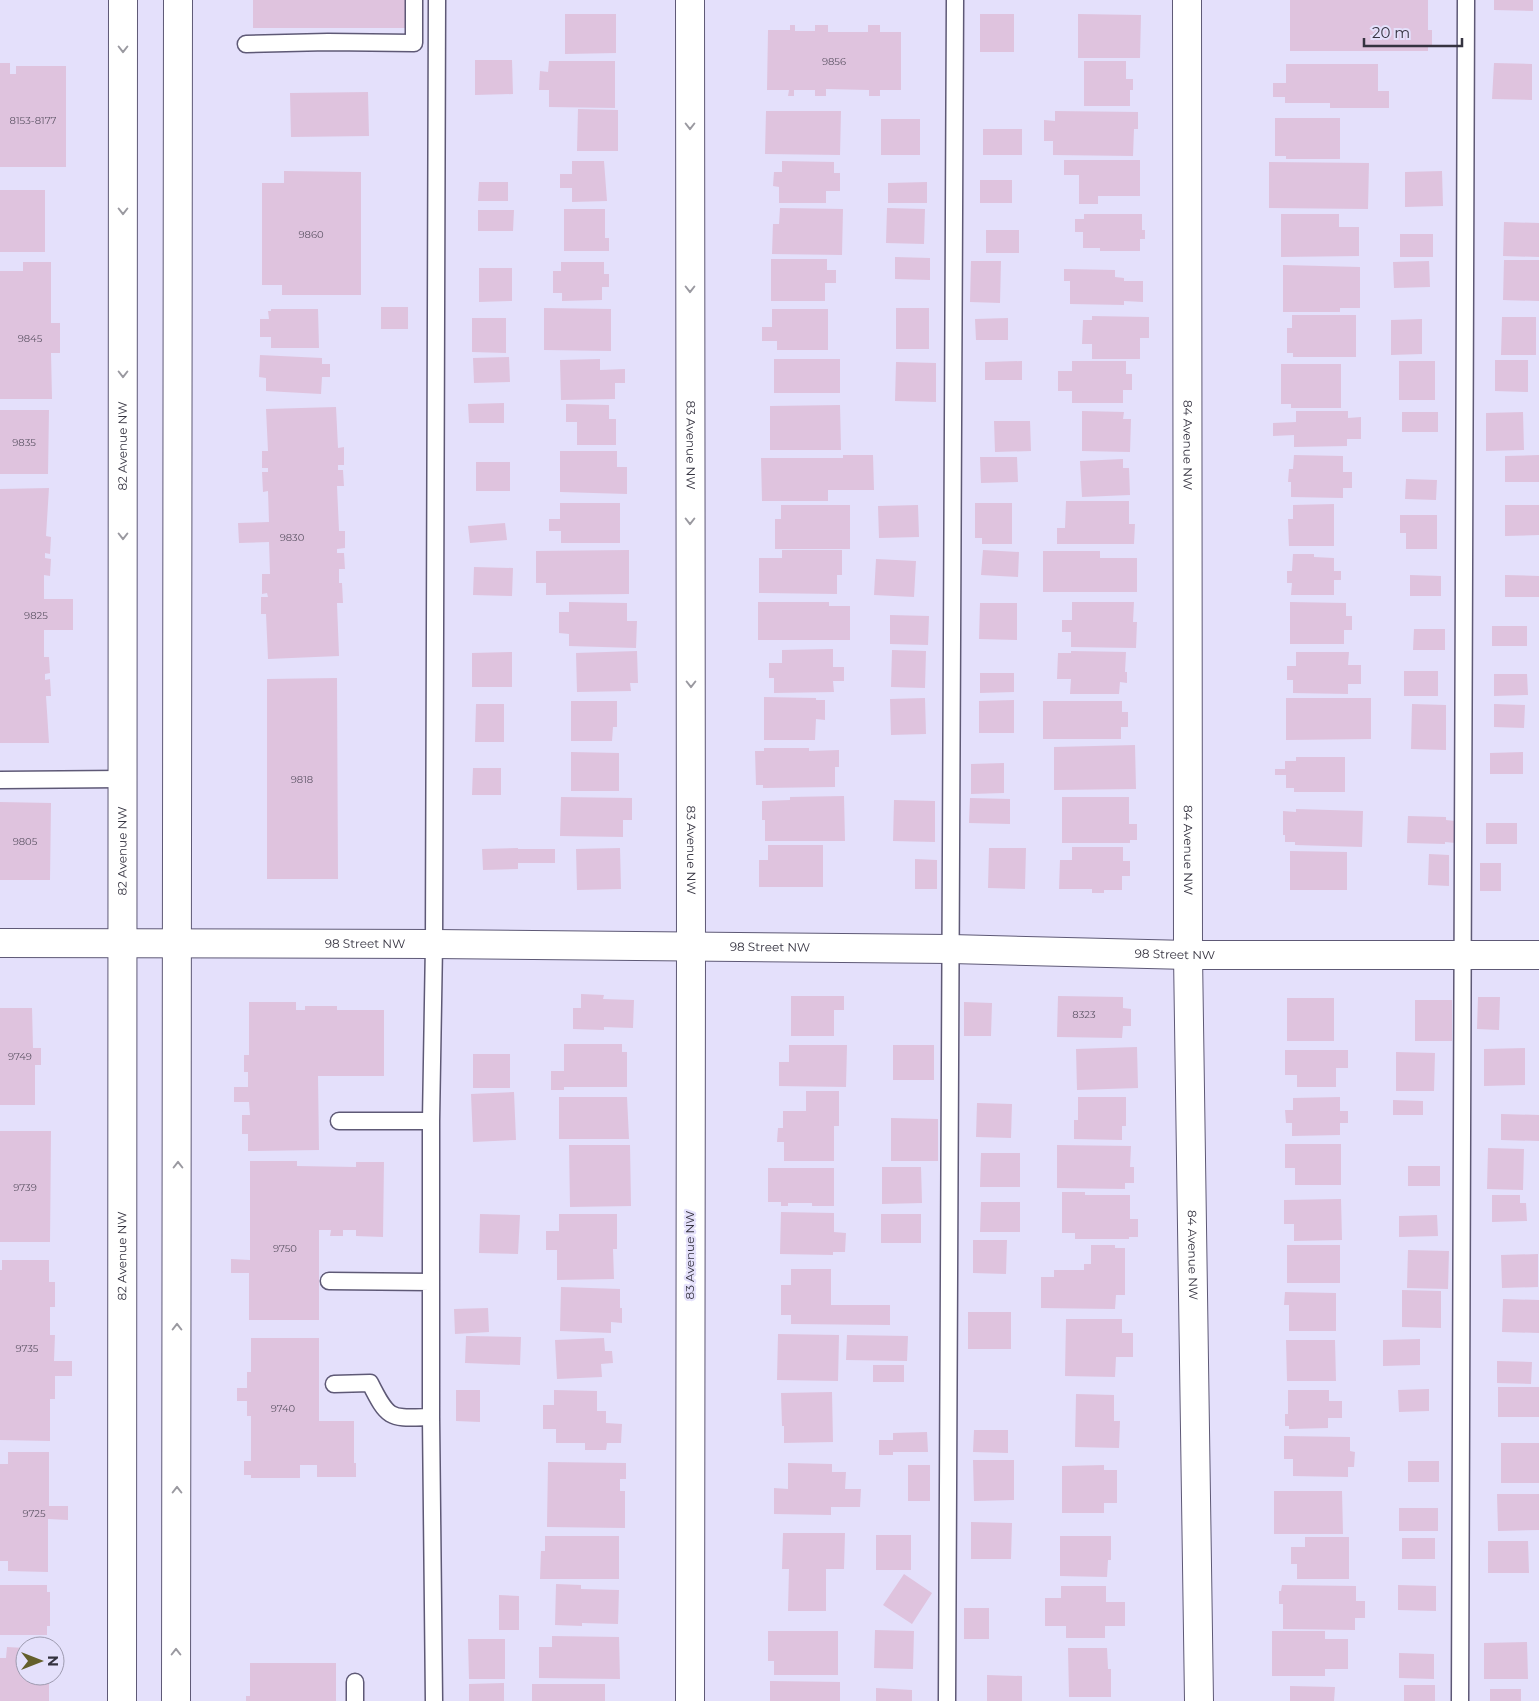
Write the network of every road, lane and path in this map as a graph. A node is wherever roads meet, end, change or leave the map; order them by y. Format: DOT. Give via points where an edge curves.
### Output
graph roads {
  1 [pos="123,0"];
  2 [pos="178,0"];
  3 [pos="414,0"];
  4 [pos="437,0"];
  5 [pos="690,0"];
  6 [pos="955,0"];
  7 [pos="1187,0"];
  8 [pos="1466,0"];
  9 [pos="246,44"];
  10 [pos="123,779"];
  11 [pos="0,780"];
  12 [pos="0,942"];
  13 [pos="122,944"];
  14 [pos="178,944"];
  15 [pos="434,944"];
  16 [pos="691,946"];
  17 [pos="951,949"];
  18 [pos="1188,955"];
  19 [pos="1462,955"];
  20 [pos="1539,955"];
  21 [pos="338,1121"];
  22 [pos="431,1121"];
  23 [pos="329,1281"];
  24 [pos="431,1282"];
  25 [pos="334,1384"];
  26 [pos="431,1418"];
  27 [pos="355,1682"];
  28 [pos="122,1701"];
  29 [pos="176,1701"];
  30 [pos="355,1701"];
  31 [pos="434,1701"];
  32 [pos="690,1701"];
  33 [pos="947,1701"];
  34 [pos="1199,1701"];
  35 [pos="1460,1701"];
  1 -- 10 [label="street, 82 Avenue NW, one-way"];
  2 -- 14 [label="street"];
  3 -- 9 [label="lane" via="414,43 367,35 290,35"];
  4 -- 15 [label="lane"];
  5 -- 16 [label="street, 83 Avenue NW, one-way"];
  6 -- 17 [label="lane"];
  7 -- 18 [label="street, 84 Avenue NW"];
  8 -- 19 [label="lane"];
  10 -- 11 [label="lane"];
  10 -- 13 [label="street, 82 Avenue NW"];
  12 -- 13 [label="street, 98 Street NW"];
  13 -- 14 [label="street, 98 Street NW"];
  13 -- 28 [label="street, 82 Avenue NW"];
  14 -- 15 [label="street, 98 Street NW"];
  29 -- 14 [label="street, one-way"];
  15 -- 16 [label="street, 98 Street NW"];
  15 -- 22 [label="lane"];
  16 -- 17 [label="street, 98 Street NW"];
  16 -- 32 [label="street, 83 Avenue NW"];
  17 -- 18 [label="street, 98 Street NW"];
  17 -- 33 [label="lane"];
  18 -- 19 [label="street, 98 Street NW"];
  18 -- 34 [label="street, 84 Avenue NW"];
  19 -- 20 [label="street, 98 Street NW"];
  19 -- 35 [label="lane"];
  21 -- 22 [label="lane"];
  22 -- 24 [label="lane"];
  23 -- 24 [label="lane"];
  24 -- 26 [label="lane"];
  25 -- 26 [label="lane" via="370,1383 382,1407 397,1418"];
  26 -- 31 [label="lane"];
  27 -- 30 [label="lane"];
}
